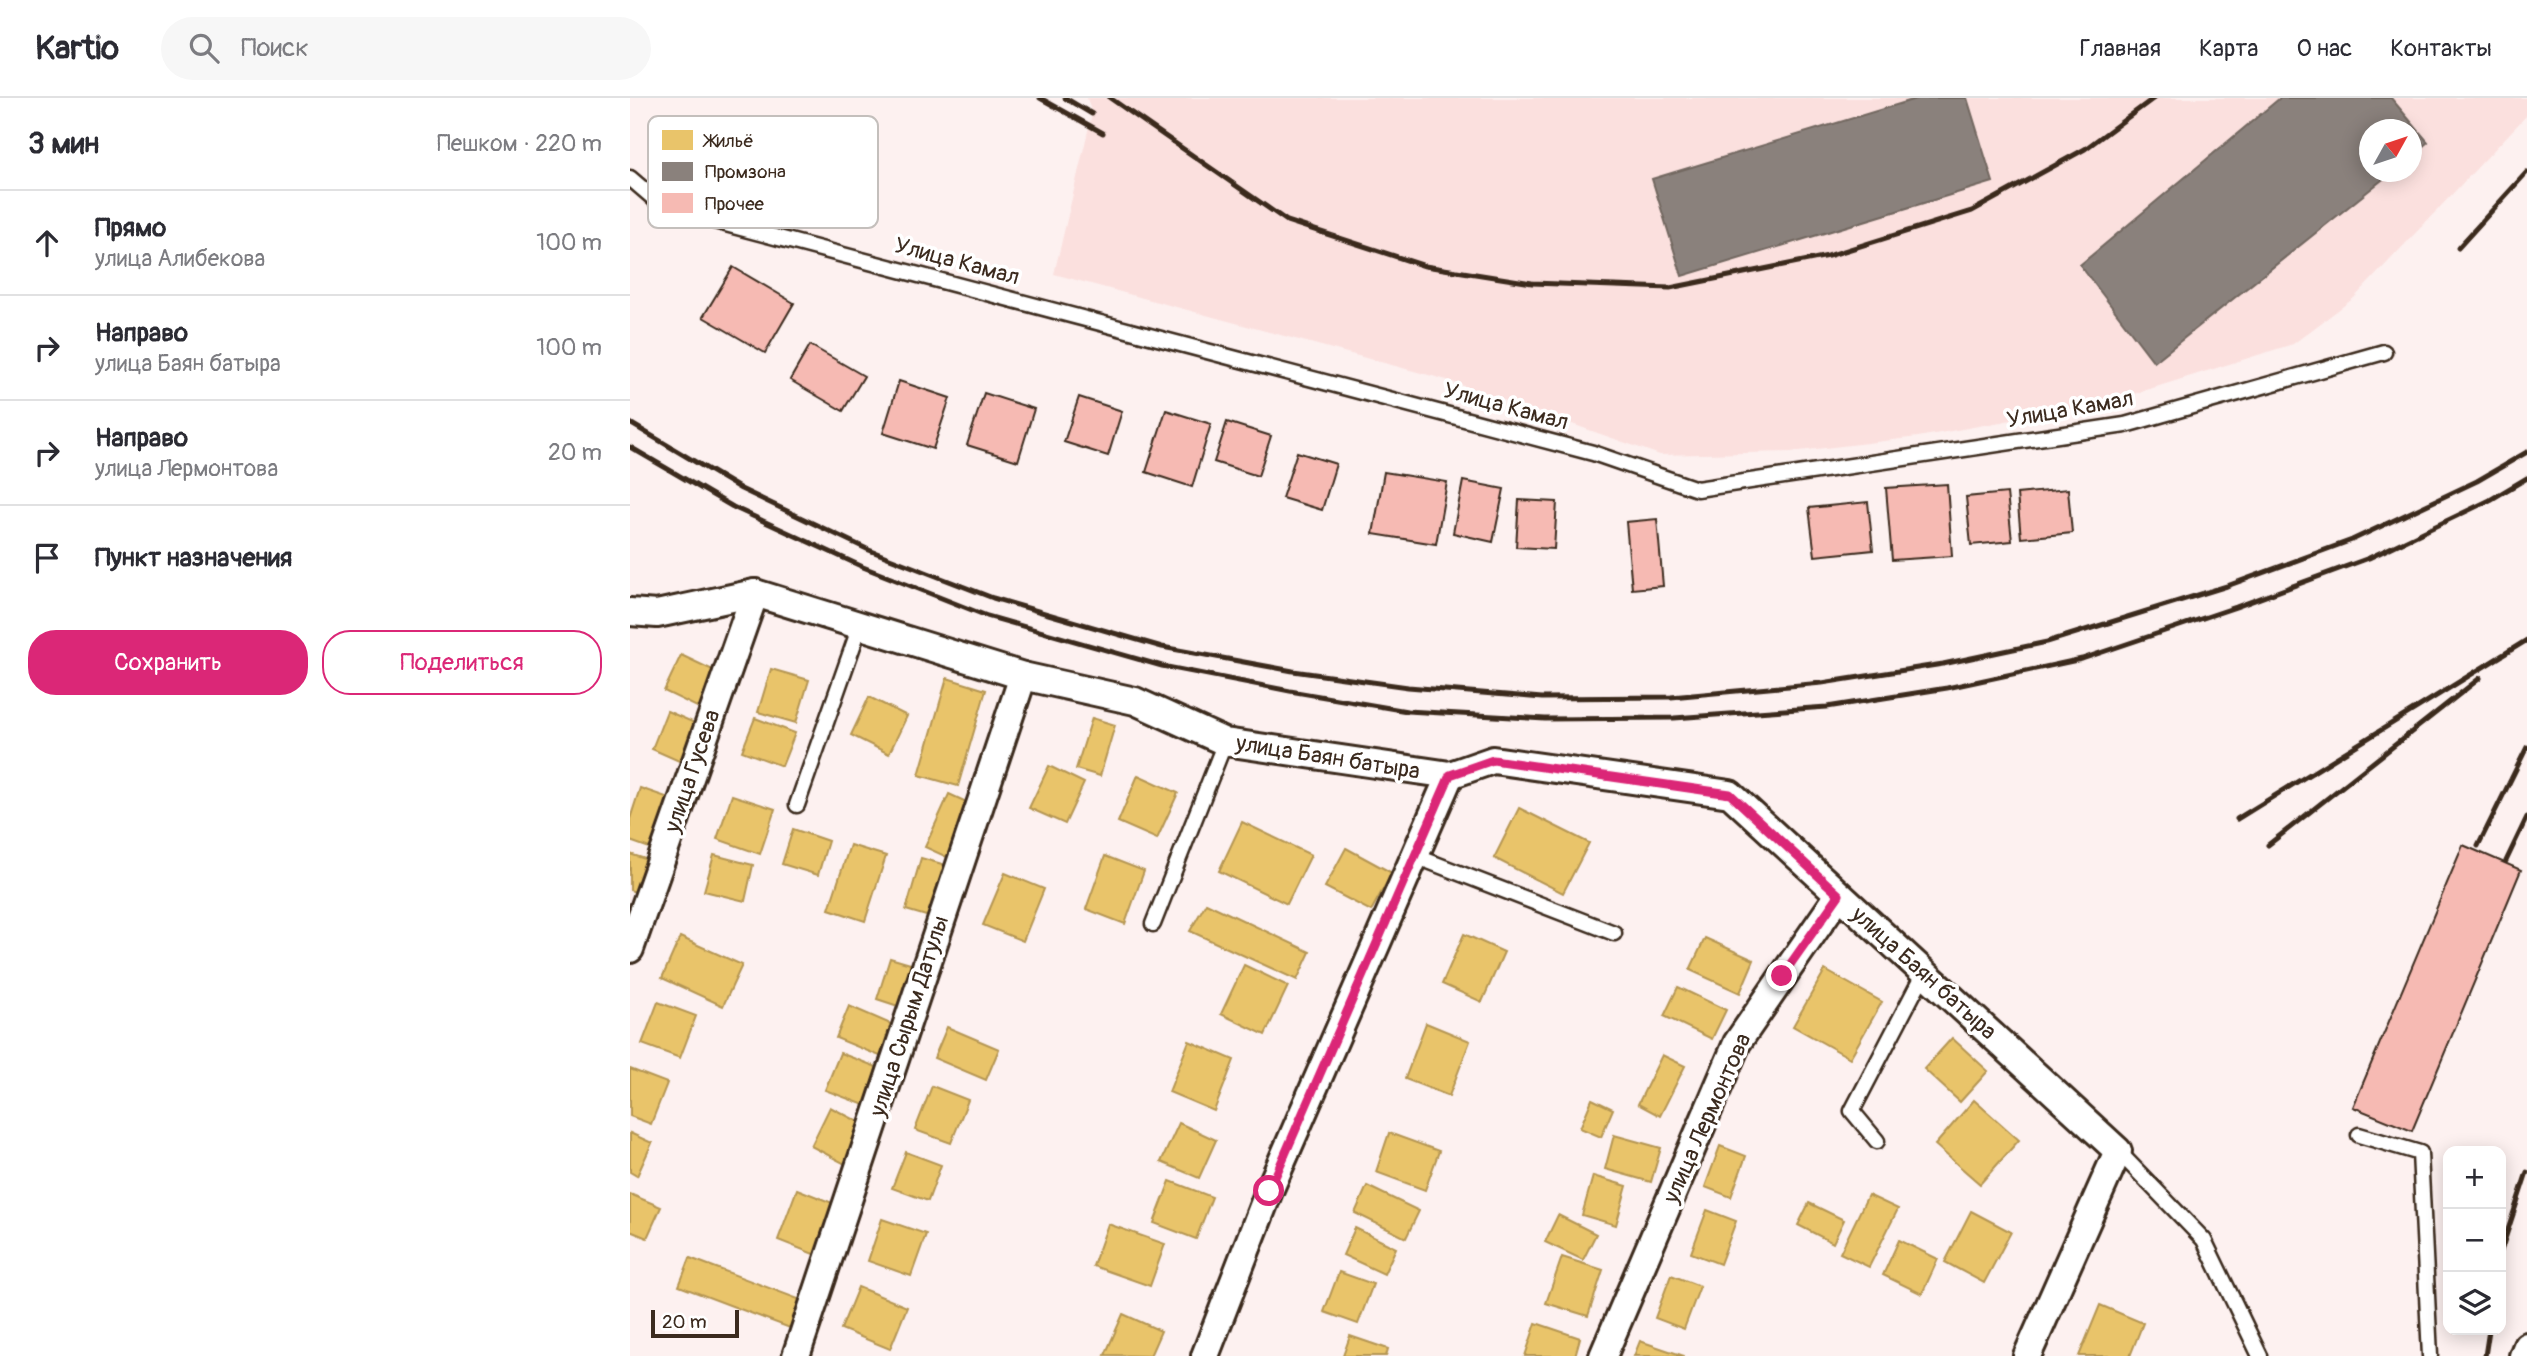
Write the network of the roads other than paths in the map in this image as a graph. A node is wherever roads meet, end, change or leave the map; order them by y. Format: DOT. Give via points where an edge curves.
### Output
graph roads {
  1 [pos="630,178"];
  2 [pos="648,193"];
  3 [pos="741,228"];
  4 [pos="2384,352"];
  5 [pos="755,593"];
  6 [pos="630,612"];
  7 [pos="860,626"];
  8 [pos="1023,676"];
  9 [pos="1225,742"];
  10 [pos="1450,775"];
  11 [pos="797,805"];
  12 [pos="1415,856"];
  13 [pos="1839,895"];
  14 [pos="1153,924"];
  15 [pos="1614,933"];
  16 [pos="630,949"];
  17 [pos="1924,972"];
  18 [pos="2359,1135"];
  19 [pos="1877,1141"];
  20 [pos="2118,1151"];
  21 [pos="2527,1346"];
  22 [pos="796,1356"];
  23 [pos="1205,1356"];
  24 [pos="1603,1356"];
  25 [pos="2027,1356"];
  26 [pos="2260,1356"];
  27 [pos="2430,1356"];
  28 [pos="2523,1356"];
  1 -- 2 [label="lane, Улица Камал"];
  3 -- 4 [label="lane, Улица Камал" via="1593,453 1697,489 2125,425"];
  5 -- 6 [label="street, улица Баян батыра" via="657,614"];
  5 -- 7 [label="street, улица Баян батыра"];
  5 -- 16 [label="street, улица Гусева"];
  7 -- 8 [label="street, улица Баян батыра"];
  7 -- 11 [label="lane"];
  8 -- 9 [label="street, улица Баян батыра" via="1135,701"];
  8 -- 22 [label="street, улица Сырым Датулы"];
  9 -- 10 [label="street, улица Баян батыра"];
  9 -- 14 [label="lane"];
  10 -- 12 [label="street"];
  10 -- 13 [label="street, улица Баян батыра" via="1493,760 1730,794"];
  12 -- 15 [label="lane"];
  12 -- 23 [label="street" via="1269,1191"];
  13 -- 17 [label="street, улица Баян батыра"];
  13 -- 24 [label="street, улица Лермонтова" via="1737,1043"];
  17 -- 19 [label="lane" via="1852,1111"];
  17 -- 20 [label="street, улица Баян батыра"];
  18 -- 27 [label="lane" via="2420,1153"];
  20 -- 25 [label="street"];
  20 -- 26 [label="lane" via="2204,1240"];
  21 -- 28 [label="street"];
}
